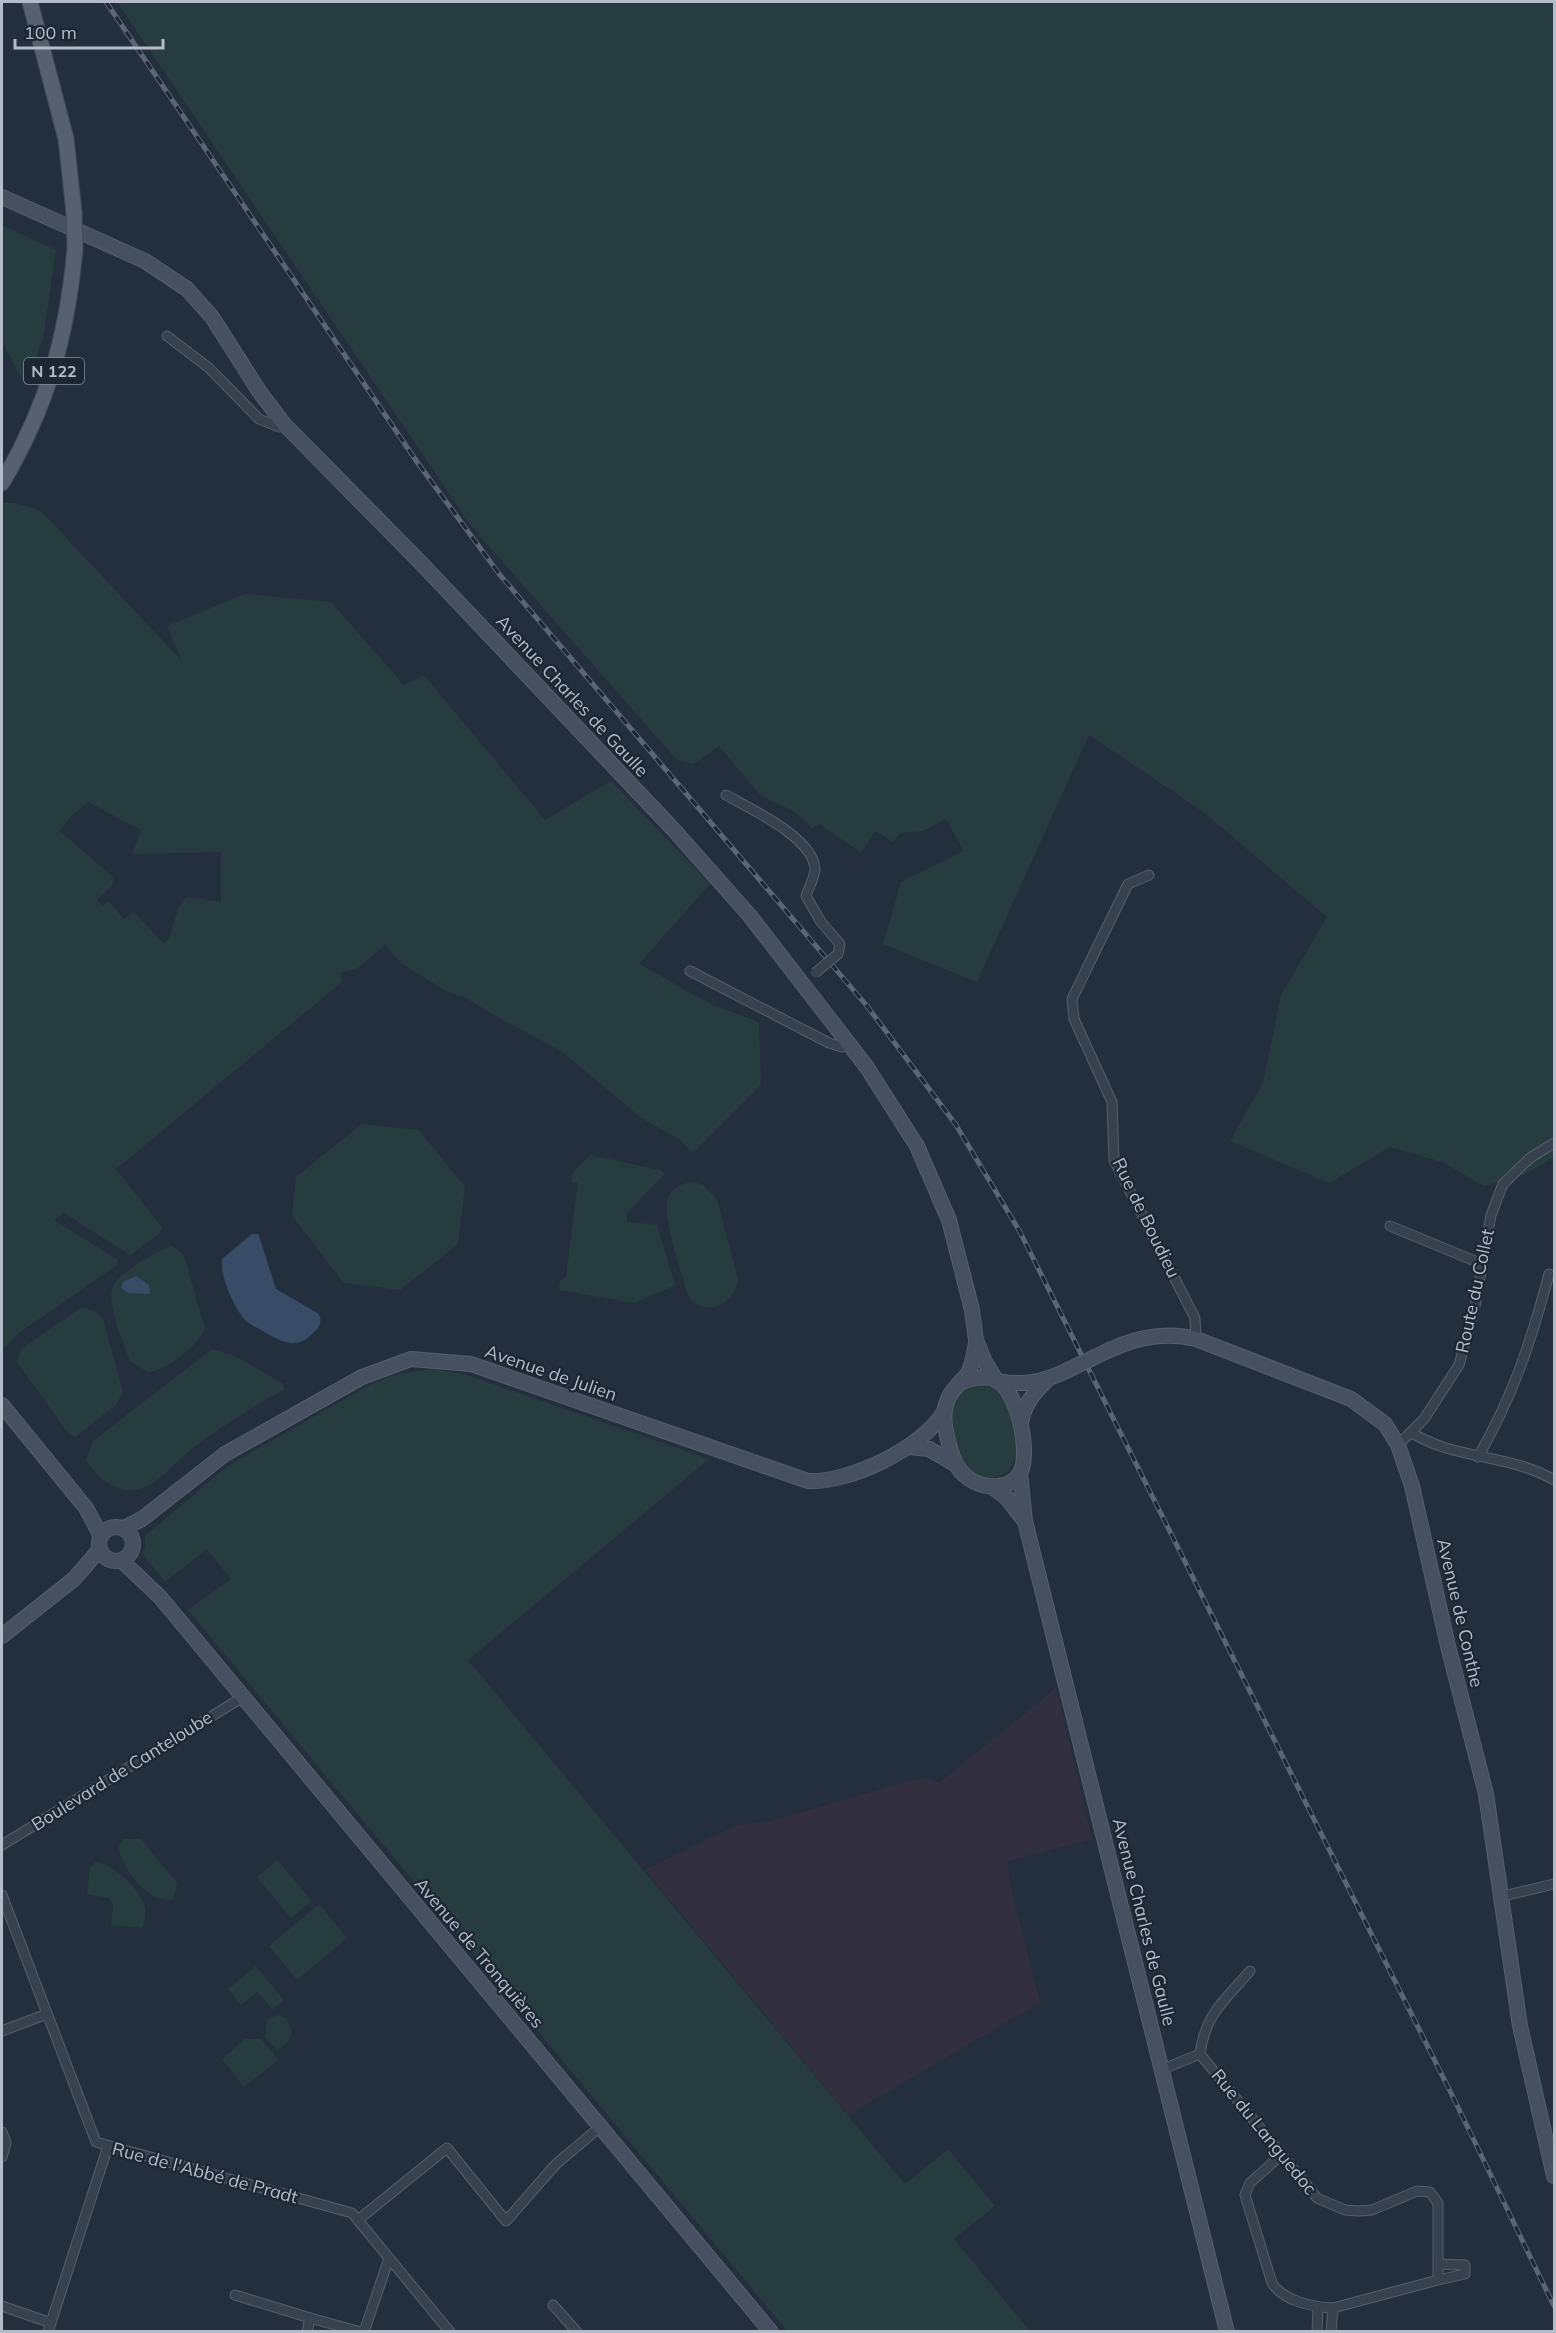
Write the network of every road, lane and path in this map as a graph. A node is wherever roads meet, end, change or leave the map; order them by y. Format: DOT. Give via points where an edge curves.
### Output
graph roads {
  1 [pos="30,2"];
  2 [pos="2,197"];
  3 [pos="166,336"];
  4 [pos="284,424"];
  5 [pos="2,483"];
  6 [pos="726,795"];
  7 [pos="1149,875"];
  8 [pos="690,971"];
  9 [pos="806,985"];
  10 [pos="847,1042"];
  11 [pos="1554,1143"];
  12 [pos="1390,1226"];
  13 [pos="1482,1264"];
  14 [pos="1549,1274"];
  15 [pos="1196,1339"];
  16 [pos="976,1340"];
  17 [pos="1047,1380"];
  18 [pos="997,1381"];
  19 [pos="962,1382"];
  20 [pos="2,1406"];
  21 [pos="944,1412"];
  22 [pos="1021,1428"];
  23 [pos="1412,1433"];
  24 [pos="1398,1445"];
  25 [pos="909,1447"];
  26 [pos="1478,1457"];
  27 [pos="955,1464"];
  28 [pos="1020,1473"];
  29 [pos="194,1478"];
  30 [pos="1554,1480"];
  31 [pos="992,1487"];
  32 [pos="86,1508"];
  33 [pos="1024,1521"];
  34 [pos="119,1527"];
  35 [pos="100,1543"];
  36 [pos="124,1554"];
  37 [pos="74,1579"];
  38 [pos="2,1636"];
  39 [pos="243,1697"];
  40 [pos="2,1845"];
  41 [pos="1554,1884"];
  42 [pos="2,1895"];
  43 [pos="1503,1896"];
  44 [pos="1250,1971"];
  45 [pos="47,2013"];
  46 [pos="2,2031"];
  47 [pos="1200,2055"];
  48 [pos="1163,2069"];
  49 [pos="600,2127"];
  50 [pos="2,2132"];
  51 [pos="108,2146"];
  52 [pos="1281,2155"];
  53 [pos="2,2157"];
  54 [pos="1554,2176"];
  55 [pos="358,2220"];
  56 [pos="389,2258"];
  57 [pos="1438,2264"];
  58 [pos="1438,2280"];
  59 [pos="235,2295"];
  60 [pos="554,2305"];
  61 [pos="2,2306"];
  62 [pos="1318,2307"];
  63 [pos="1333,2308"];
  64 [pos="310,2318"];
  65 [pos="50,2327"];
  66 [pos="307,2331"];
  67 [pos="363,2331"];
  68 [pos="450,2331"];
  69 [pos="577,2331"];
  70 [pos="771,2331"];
  71 [pos="1227,2331"];
  72 [pos="1317,2331"];
  73 [pos="1330,2331"];
  1 -- 5 [label="main road, N 122, bridge" via="66,139 75,249 71,293 56,365 32,428"];
  2 -- 4 [label="street, Avenue Charles de Gaulle" via="145,261 187,289 212,316"];
  3 -- 4 [label="street" via="209,368 259,419 279,427"];
  4 -- 9 [label="street, Avenue Charles de Gaulle" via="673,829"];
  6 -- 9 [label="street, bridge" via="780,826 809,852 815,870 806,896 840,944 838,954"];
  7 -- 15 [label="street, Rue de Boudieu" via="1128,884 1072,999 1074,1019 1112,1101 1114,1160 1195,1318"];
  8 -- 10 [label="street" via="829,1043 842,1047"];
  9 -- 10 [label="street, Avenue Charles de Gaulle"];
  10 -- 16 [label="street, Avenue Charles de Gaulle" via="894,1107 934,1182 949,1220"];
  11 -- 13 [label="street, Route du Collet" via="1530,1158 1503,1184 1491,1215"];
  12 -- 13 [label="street"];
  13 -- 23 [label="street, Route du Collet" via="1476,1306 1459,1365"];
  14 -- 26 [label="street" via="1517,1382"];
  15 -- 17 [label="street, Avenue de Conthe, bridge" via="1170,1335 1124,1342"];
  15 -- 24 [label="street, Avenue de Conthe" via="1351,1399 1385,1424"];
  16 -- 18 [label="street, Avenue Charles de Gaulle"];
  16 -- 19 [label="street, Avenue Charles de Gaulle" via="972,1364"];
  17 -- 18 [label="street, Avenue de Conthe" via="1028,1384"];
  17 -- 22 [label="street, Avenue de Conthe" via="1026,1405"];
  18 -- 19 [label="street" via="980,1377"];
  18 -- 22 [label="street" via="1013,1401"];
  19 -- 21 [label="street" via="947,1400"];
  20 -- 32 [label="street"];
  21 -- 25 [label="street, Avenue de Julien" via="933,1428"];
  21 -- 27 [label="street"];
  22 -- 28 [label="street"];
  23 -- 24 [label="street, Route du Collet"];
  23 -- 26 [label="street" via="1436,1446"];
  24 -- 43 [label="street, Avenue de Conthe" via="1412,1486 1486,1794"];
  25 -- 27 [label="street" via="929,1449"];
  25 -- 29 [label="street, Avenue de Julien" via="844,1478 808,1481 471,1364 411,1359 362,1377 225,1454"];
  26 -- 30 [label="street" via="1518,1464"];
  27 -- 31 [label="street" via="972,1481"];
  28 -- 31 [label="street" via="1012,1481"];
  28 -- 33 [label="street, Avenue Charles de Gaulle"];
  29 -- 34 [label="street, Avenue de Julien" via="142,1518"];
  29 -- 36 [label="street, Avenue de Julien" via="146,1522"];
  31 -- 33 [label="street, Avenue Charles de Gaulle" via="1006,1497"];
  32 -- 34 [label="street"];
  32 -- 35 [label="street"];
  33 -- 48 [label="street, Avenue Charles de Gaulle"];
  34 -- 35 [label="street, Avenue de Julien" via="106,1529"];
  34 -- 36 [label="street" via="131,1535"];
  35 -- 36 [label="street"];
  35 -- 37 [label="street, Avenue de Julien"];
  36 -- 37 [label="street"];
  36 -- 39 [label="street, Avenue de Tronquières"];
  37 -- 38 [label="street"];
  39 -- 40 [label="street, Boulevard de Canteloube"];
  39 -- 49 [label="street, Avenue de Tronquières"];
  41 -- 43 [label="street"];
  42 -- 45 [label="street, Rue de l'Abbé de Pradt"];
  43 -- 54 [label="street, Avenue de Conthe" via="1520,2026"];
  44 -- 47 [label="street, Rue du Languedoc" via="1208,2020"];
  45 -- 46 [label="street"];
  45 -- 51 [label="street, Rue de l'Abbé de Pradt" via="96,2142"];
  47 -- 48 [label="street, Rue du Languedoc"];
  47 -- 52 [label="street, Rue du Languedoc"];
  48 -- 71 [label="street, Avenue Charles de Gaulle"];
  49 -- 55 [label="street" via="556,2164 506,2221 447,2148"];
  49 -- 70 [label="street, Avenue de Tronquières"];
  50 -- 53 [label="street" via="6,2143"];
  51 -- 55 [label="street, Rue de l'Abbé de Pradt" via="352,2213"];
  51 -- 65 [label="street"];
  52 -- 57 [label="street, Rue du Languedoc" via="1317,2198 1345,2211 1372,2210 1416,2191 1430,2192 1438,2203"];
  52 -- 62 [label="street" via="1250,2183 1245,2195 1276,2289"];
  55 -- 56 [label="street, Rue de l'Abbé de Pradt"];
  56 -- 67 [label="street"];
  56 -- 68 [label="street, Rue de l'Abbé de Pradt"];
  57 -- 58 [label="street, Rue du Languedoc"];
  57 -- 58 [label="street" via="1465,2265 1465,2274"];
  58 -- 63 [label="street"];
  59 -- 64 [label="street"];
  60 -- 69 [label="street"];
  61 -- 65 [label="street"];
  62 -- 63 [label="street"];
  62 -- 72 [label="street"];
  63 -- 73 [label="street"];
  64 -- 66 [label="street"];
  64 -- 67 [label="street"];
}
